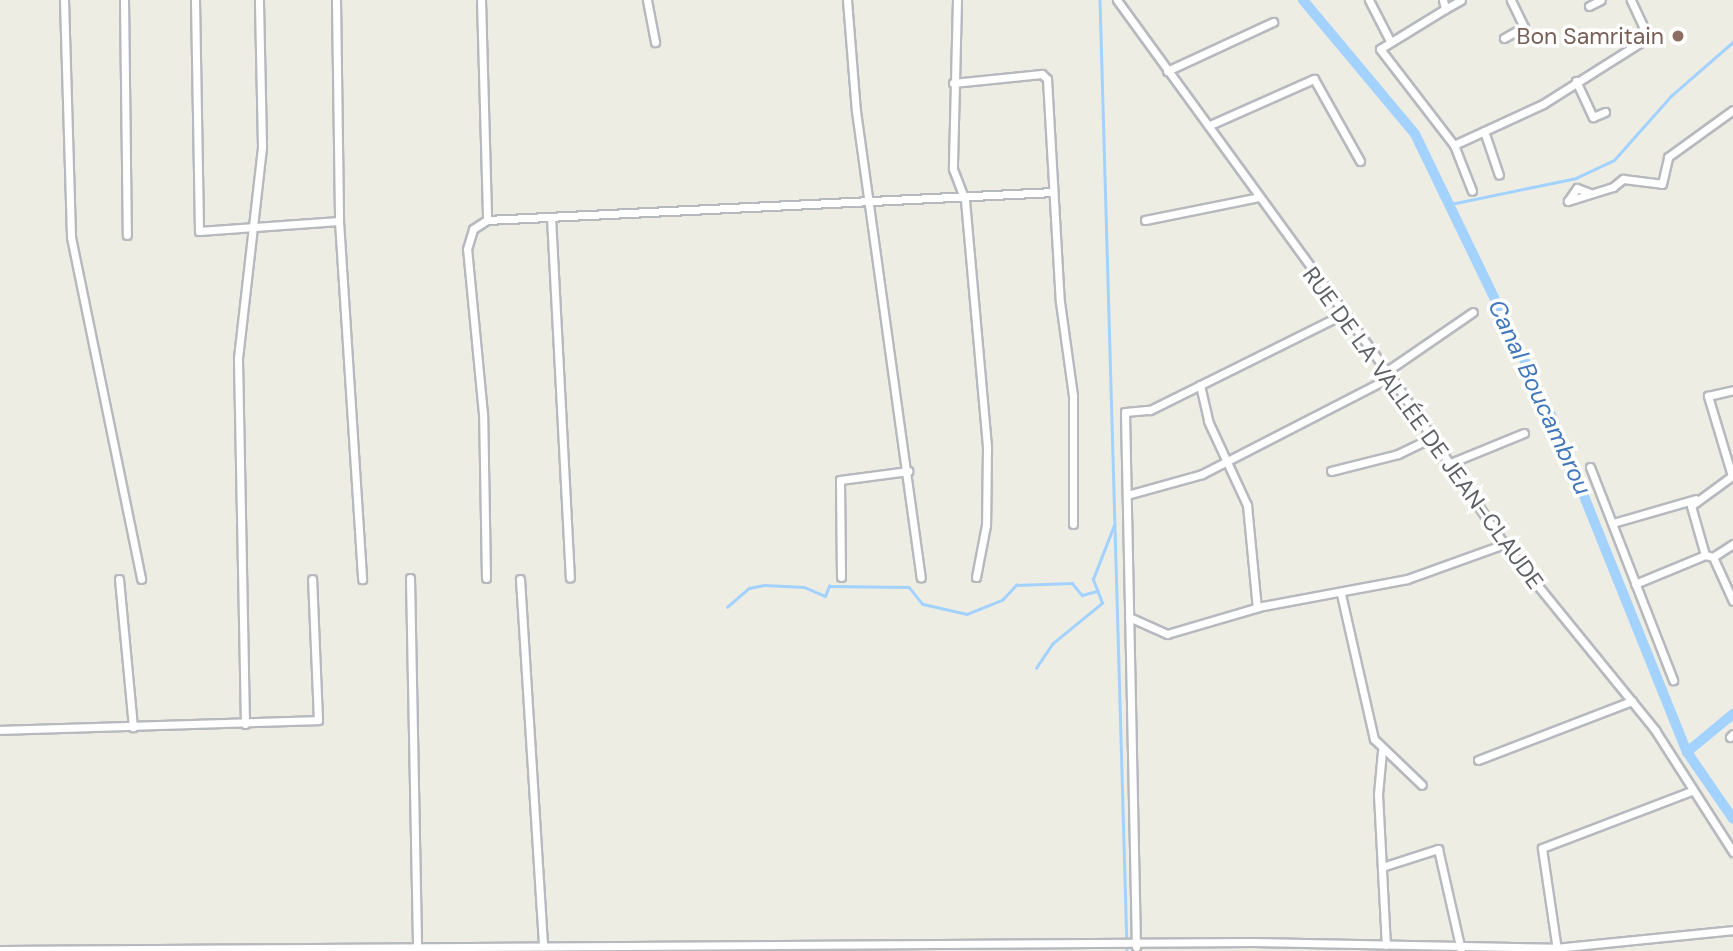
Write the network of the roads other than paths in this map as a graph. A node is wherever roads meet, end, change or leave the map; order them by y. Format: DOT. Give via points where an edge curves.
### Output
graph roads {
  1 [pos="64,0"];
  2 [pos="124,0"];
  3 [pos="195,0"];
  4 [pos="259,0"];
  5 [pos="336,0"];
  6 [pos="481,0"];
  7 [pos="647,0"];
  8 [pos="847,0"];
  9 [pos="957,0"];
  10 [pos="1118,0"];
  11 [pos="1369,0"];
  12 [pos="1461,0"];
  13 [pos="1511,0"];
  14 [pos="1601,0"];
  15 [pos="1631,0"];
  16 [pos="1444,4"];
  17 [pos="1589,6"];
  18 [pos="1273,22"];
  19 [pos="1504,38"];
  20 [pos="1390,41"];
  21 [pos="655,42"];
  22 [pos="1167,71"];
  23 [pos="1576,80"];
  24 [pos="954,83"];
  25 [pos="1733,110"];
  26 [pos="1605,112"];
  27 [pos="1210,125"];
  28 [pos="1485,131"];
  29 [pos="1454,145"];
  30 [pos="1360,161"];
  31 [pos="1499,175"];
  32 [pos="1472,191"];
  33 [pos="1053,192"];
  34 [pos="1590,193"];
  35 [pos="1259,197"];
  36 [pos="868,198"];
  37 [pos="965,200"];
  38 [pos="551,217"];
  39 [pos="487,220"];
  40 [pos="1145,220"];
  41 [pos="340,221"];
  42 [pos="254,226"];
  43 [pos="127,235"];
  44 [pos="1473,312"];
  45 [pos="1343,314"];
  46 [pos="1389,374"];
  47 [pos="1200,385"];
  48 [pos="1733,390"];
  49 [pos="1524,433"];
  50 [pos="1431,438"];
  51 [pos="1228,460"];
  52 [pos="1448,464"];
  53 [pos="1590,467"];
  54 [pos="908,471"];
  55 [pos="1331,471"];
  56 [pos="1127,495"];
  57 [pos="1697,499"];
  58 [pos="1613,523"];
  59 [pos="1073,524"];
  60 [pos="1504,544"];
  61 [pos="1733,544"];
  62 [pos="1709,556"];
  63 [pos="841,577"];
  64 [pos="921,577"];
  65 [pos="976,577"];
  66 [pos="410,578"];
  67 [pos="486,578"];
  68 [pos="570,578"];
  69 [pos="118,579"];
  70 [pos="141,579"];
  71 [pos="312,579"];
  72 [pos="362,579"];
  73 [pos="520,579"];
  74 [pos="1635,584"];
  75 [pos="1341,594"];
  76 [pos="1733,601"];
  77 [pos="1257,608"];
  78 [pos="1129,617"];
  79 [pos="1673,680"];
  80 [pos="1632,701"];
  81 [pos="245,724"];
  82 [pos="133,727"];
  83 [pos="0,730"];
  84 [pos="1382,751"];
  85 [pos="1478,760"];
  86 [pos="1422,785"];
  87 [pos="1691,791"];
  88 [pos="1733,852"];
  89 [pos="1385,866"];
  90 [pos="1733,930"];
  91 [pos="417,943"];
  92 [pos="1386,945"];
  93 [pos="542,946"];
  94 [pos="1136,947"];
  95 [pos="484,948"];
  96 [pos="657,948"];
  97 [pos="1461,949"];
  98 [pos="1499,949"];
  99 [pos="1557,949"];
  100 [pos="0,950"];
  1 -- 70 [label="street" via="71,237"];
  2 -- 43 [label="street"];
  3 -- 42 [label="street" via="199,231"];
  4 -- 42 [label="street" via="265,89"];
  5 -- 41 [label="street"];
  6 -- 39 [label="street"];
  7 -- 21 [label="street"];
  8 -- 36 [label="street"];
  9 -- 24 [label="street"];
  10 -- 22 [label="street, RUE DE LA VALLÉE DE JEAN-CLAUDE"];
  11 -- 20 [label="street"];
  12 -- 16 [label="street"];
  13 -- 19 [label="street" via="1524,27"];
  14 -- 17 [label="street"];
  15 -- 23 [label="street" via="1643,26 1641,42"];
  16 -- 20 [label="street"];
  18 -- 22 [label="street"];
  20 -- 29 [label="street" via="1381,55"];
  22 -- 27 [label="street, RUE DE LA VALLÉE DE JEAN-CLAUDE"];
  23 -- 26 [label="street" via="1593,117"];
  23 -- 28 [label="street" via="1543,104"];
  24 -- 33 [label="street" via="1045,75"];
  24 -- 37 [label="street" via="953,169"];
  25 -- 34 [label="street" via="1668,157 1662,184 1623,179"];
  27 -- 30 [label="street" via="1314,79"];
  27 -- 35 [label="street, RUE DE LA VALLÉE DE JEAN-CLAUDE"];
  28 -- 29 [label="street"];
  28 -- 31 [label="street"];
  29 -- 32 [label="street"];
  33 -- 37 [label="street"];
  33 -- 59 [label="street" via="1072,375"];
  35 -- 40 [label="street"];
  35 -- 45 [label="street, RUE DE LA VALLÉE DE JEAN-CLAUDE"];
  36 -- 37 [label="street"];
  36 -- 38 [label="street"];
  36 -- 54 [label="street"];
  37 -- 65 [label="street" via="987,448 986,524"];
  38 -- 39 [label="street"];
  38 -- 68 [label="street"];
  39 -- 67 [label="street" via="473,229 467,249 483,414"];
  41 -- 42 [label="street"];
  41 -- 72 [label="street"];
  42 -- 81 [label="street" via="238,358"];
  44 -- 46 [label="street"];
  45 -- 46 [label="street, RUE DE LA VALLÉE DE JEAN-CLAUDE"];
  45 -- 47 [label="street"];
  46 -- 50 [label="street, RUE DE LA VALLÉE DE JEAN-CLAUDE"];
  46 -- 51 [label="street"];
  47 -- 51 [label="street" via="1208,421"];
  47 -- 56 [label="street" via="1150,410 1125,412"];
  48 -- 57 [label="street" via="1708,396 1731,476 1717,492"];
  49 -- 52 [label="street"];
  50 -- 52 [label="street, RUE DE LA VALLÉE DE JEAN-CLAUDE"];
  50 -- 55 [label="street" via="1398,454"];
  51 -- 56 [label="street" via="1174,485"];
  51 -- 77 [label="street" via="1247,505"];
  52 -- 60 [label="street, RUE DE LA VALLÉE DE JEAN-CLAUDE"];
  53 -- 58 [label="street"];
  54 -- 63 [label="street" via="840,480"];
  54 -- 64 [label="street"];
  56 -- 78 [label="street"];
  57 -- 58 [label="street"];
  57 -- 62 [label="street" via="1692,518"];
  58 -- 74 [label="street"];
  60 -- 75 [label="street" via="1477,559"];
  60 -- 80 [label="street, RUE DE LA VALLÉE DE JEAN-CLAUDE"];
  61 -- 62 [label="street"];
  62 -- 74 [label="street"];
  62 -- 76 [label="street"];
  66 -- 91 [label="street"];
  69 -- 82 [label="street"];
  71 -- 81 [label="street" via="319,717"];
  73 -- 93 [label="street"];
  74 -- 79 [label="street"];
  75 -- 77 [label="street"];
  75 -- 84 [label="street" via="1374,739"];
  77 -- 78 [label="street" via="1167,634"];
  78 -- 94 [label="street"];
  80 -- 85 [label="street"];
  80 -- 87 [label="street, RUE DE LA VALLÉE DE JEAN-CLAUDE"];
  81 -- 82 [label="street"];
  82 -- 83 [label="street"];
  84 -- 86 [label="street" via="1402,760"];
  84 -- 89 [label="street" via="1378,794"];
  87 -- 88 [label="street, RUE DE LA VALLÉE DE JEAN-CLAUDE"];
  87 -- 99 [label="street" via="1542,848"];
  89 -- 92 [label="street"];
  89 -- 97 [label="street" via="1438,849"];
  90 -- 99 [label="street"];
  91 -- 95 [label="street"];
  91 -- 100 [label="street"];
  92 -- 94 [label="street"];
  92 -- 97 [label="street"];
  93 -- 95 [label="street"];
  93 -- 96 [label="street"];
  94 -- 96 [label="street"];
  97 -- 98 [label="street"];
  98 -- 99 [label="street"];
}
